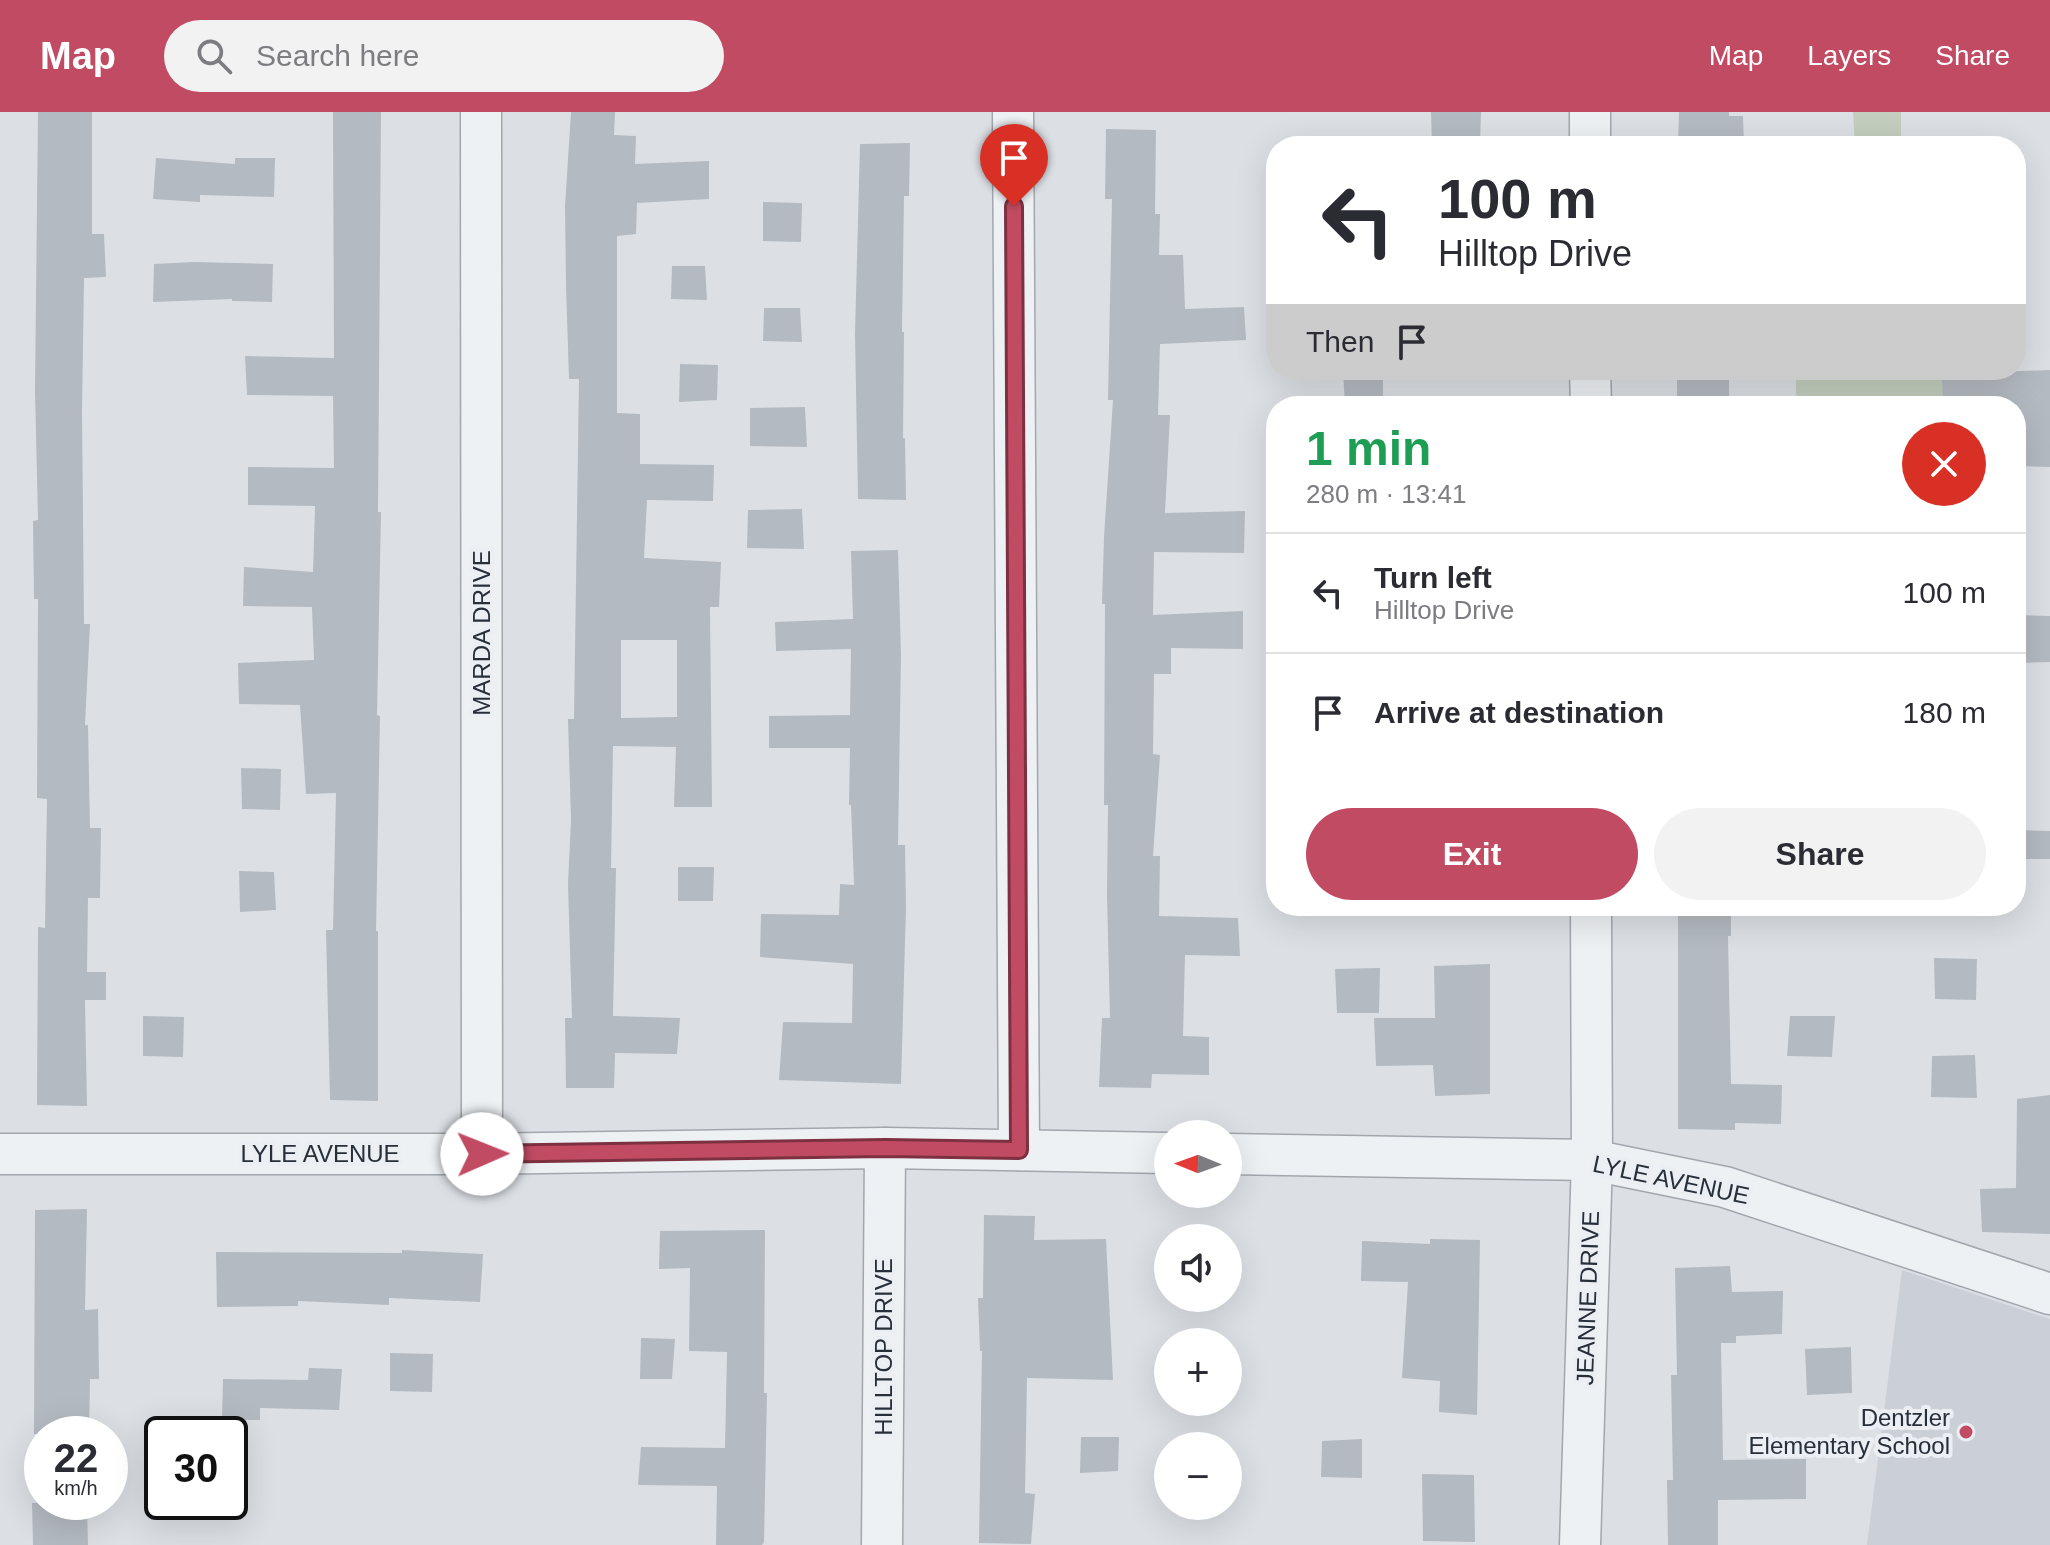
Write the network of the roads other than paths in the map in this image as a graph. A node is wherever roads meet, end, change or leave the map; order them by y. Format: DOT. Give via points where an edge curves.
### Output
graph roads {
  1 [pos="481,112"];
  2 [pos="1013,112"];
  3 [pos="1590,112"];
  4 [pos="1590,136"];
  5 [pos="1591,916"];
  6 [pos="885,1148"];
  7 [pos="1019,1150"];
  8 [pos="1154,1153"];
  9 [pos="0,1154"];
  10 [pos="482,1154"];
  11 [pos="1242,1154"];
  12 [pos="1592,1160"];
  13 [pos="2050,1294"];
  14 [pos="882,1545"];
  15 [pos="1580,1545"];
  1 -- 10 [label="street, MARDA DRIVE"];
  2 -- 7 [label="street"];
  3 -- 4 [label="street"];
  5 -- 12 [label="street, JEANNE DRIVE"];
  6 -- 7 [label="street, LYLE AVENUE"];
  6 -- 10 [label="street, LYLE AVENUE"];
  6 -- 14 [label="street, HILLTOP DRIVE"];
  7 -- 8 [label="street, LYLE AVENUE"];
  9 -- 10 [label="street, LYLE AVENUE"];
  11 -- 12 [label="street, LYLE AVENUE"];
  12 -- 13 [label="street, LYLE AVENUE" via="1725,1187"];
  12 -- 15 [label="street, JEANNE DRIVE"];
}
